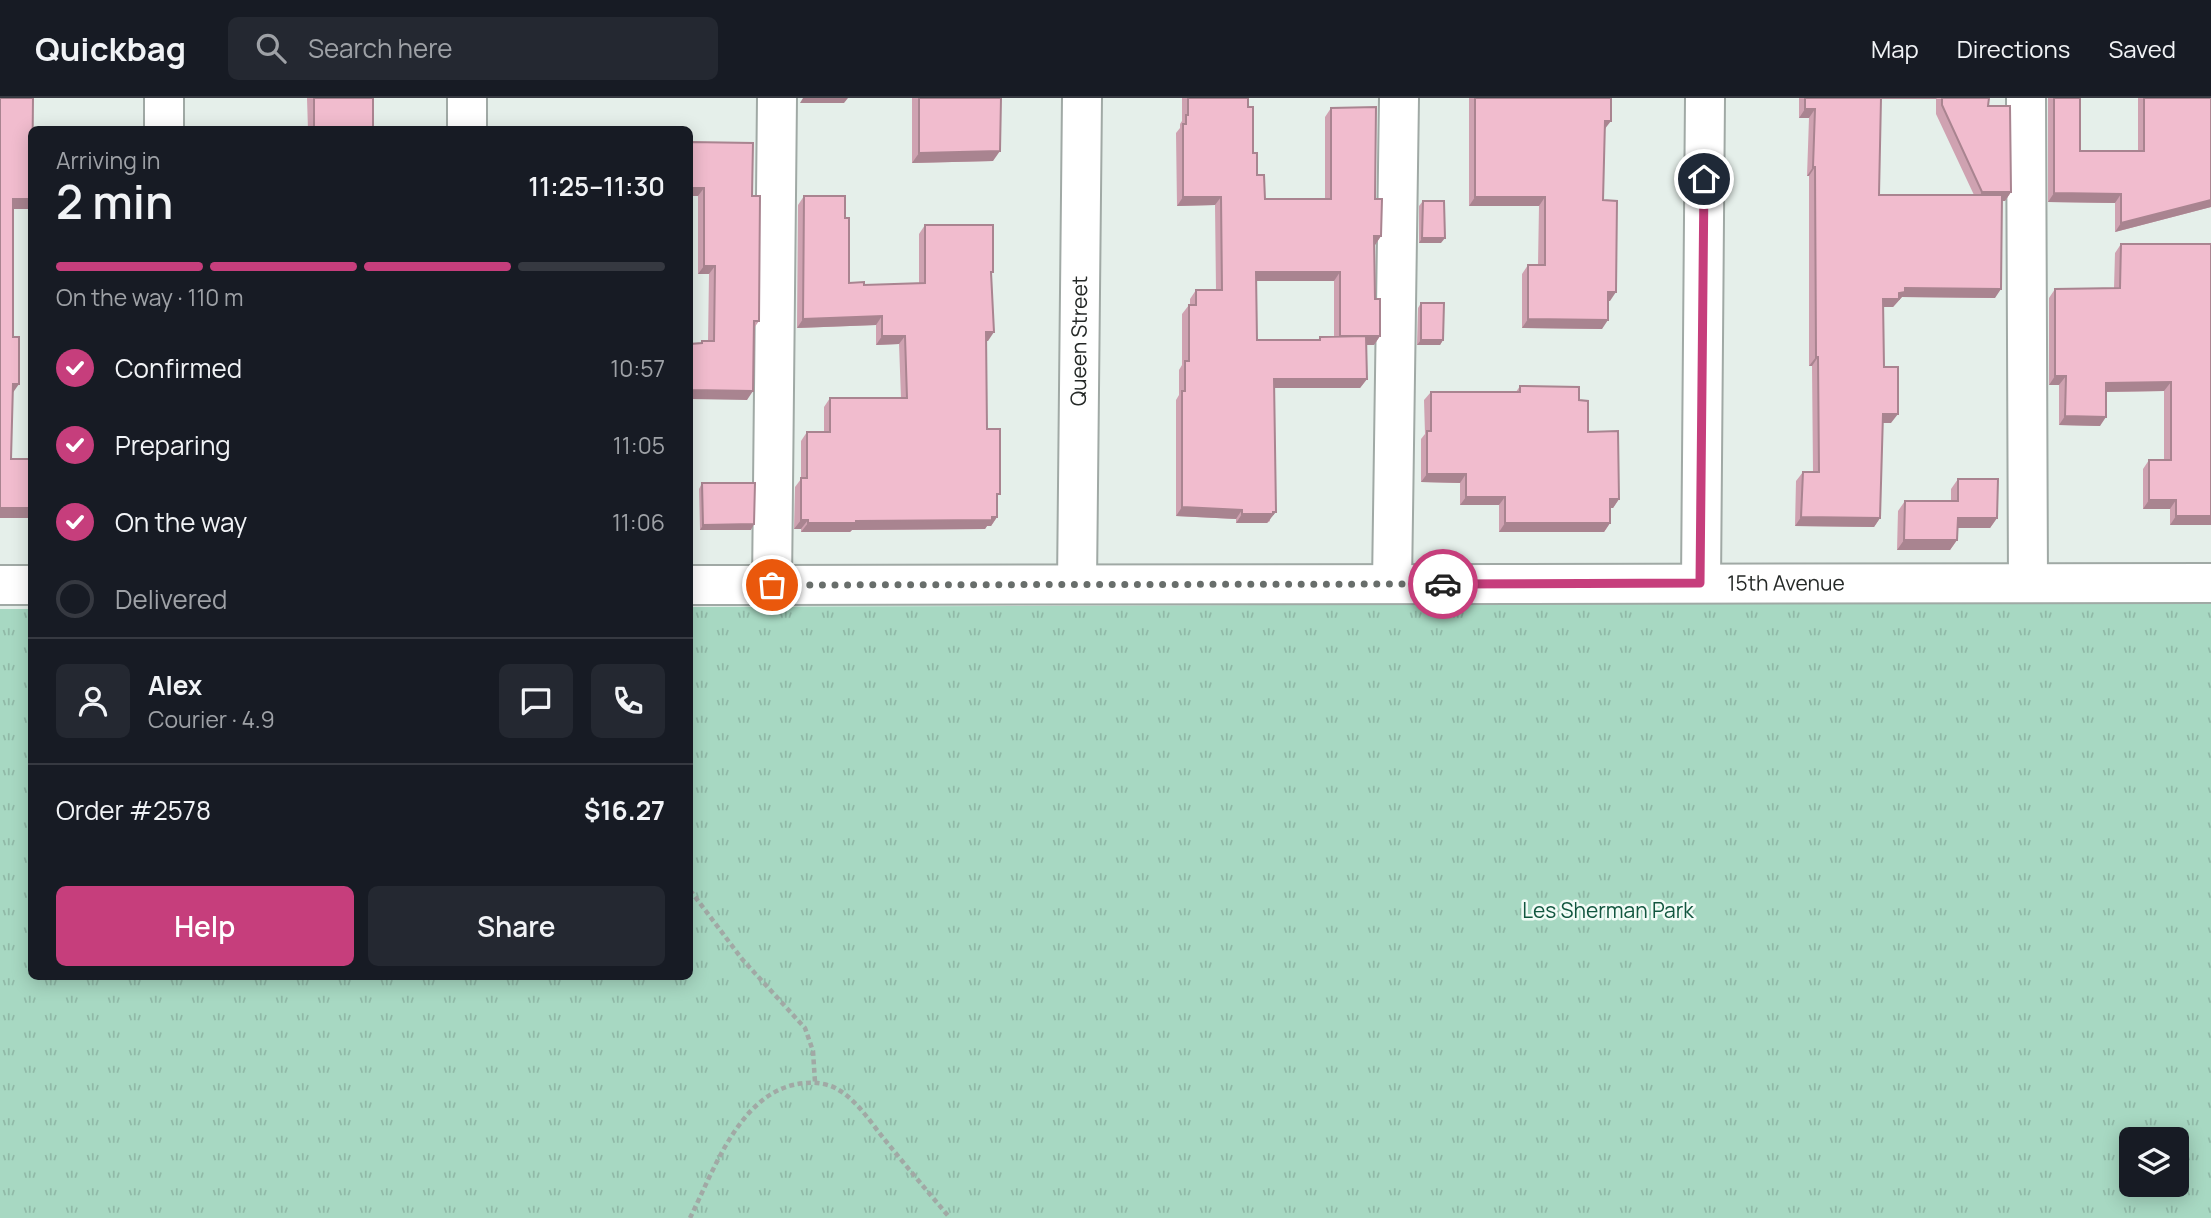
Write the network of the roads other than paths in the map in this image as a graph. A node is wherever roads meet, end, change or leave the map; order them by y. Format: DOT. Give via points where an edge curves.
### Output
graph roads {
  1 [pos="164,98"];
  2 [pos="467,98"];
  3 [pos="778,98"];
  4 [pos="1082,98"];
  5 [pos="1399,98"];
  6 [pos="1705,98"];
  7 [pos="2026,98"];
  8 [pos="164,126"];
  9 [pos="467,126"];
  10 [pos="1700,583"];
  11 [pos="2028,583"];
  12 [pos="2211,583"];
  13 [pos="1077,584"];
  14 [pos="1392,584"];
  15 [pos="693,585"];
  16 [pos="772,585"];
  17 [pos="0,586"];
  18 [pos="28,586"];
  1 -- 8 [label="street"];
  2 -- 9 [label="street"];
  3 -- 16 [label="street"];
  4 -- 13 [label="street, Queen Street"];
  5 -- 14 [label="street"];
  6 -- 10 [label="street"];
  7 -- 11 [label="street"];
  10 -- 11 [label="street, 15th Avenue"];
  10 -- 14 [label="street, 15th Avenue"];
  11 -- 12 [label="street, 15th Avenue"];
  13 -- 14 [label="street, 15th Avenue"];
  13 -- 16 [label="street, 15th Avenue"];
  15 -- 16 [label="street, 15th Avenue"];
  17 -- 18 [label="street"];
}
